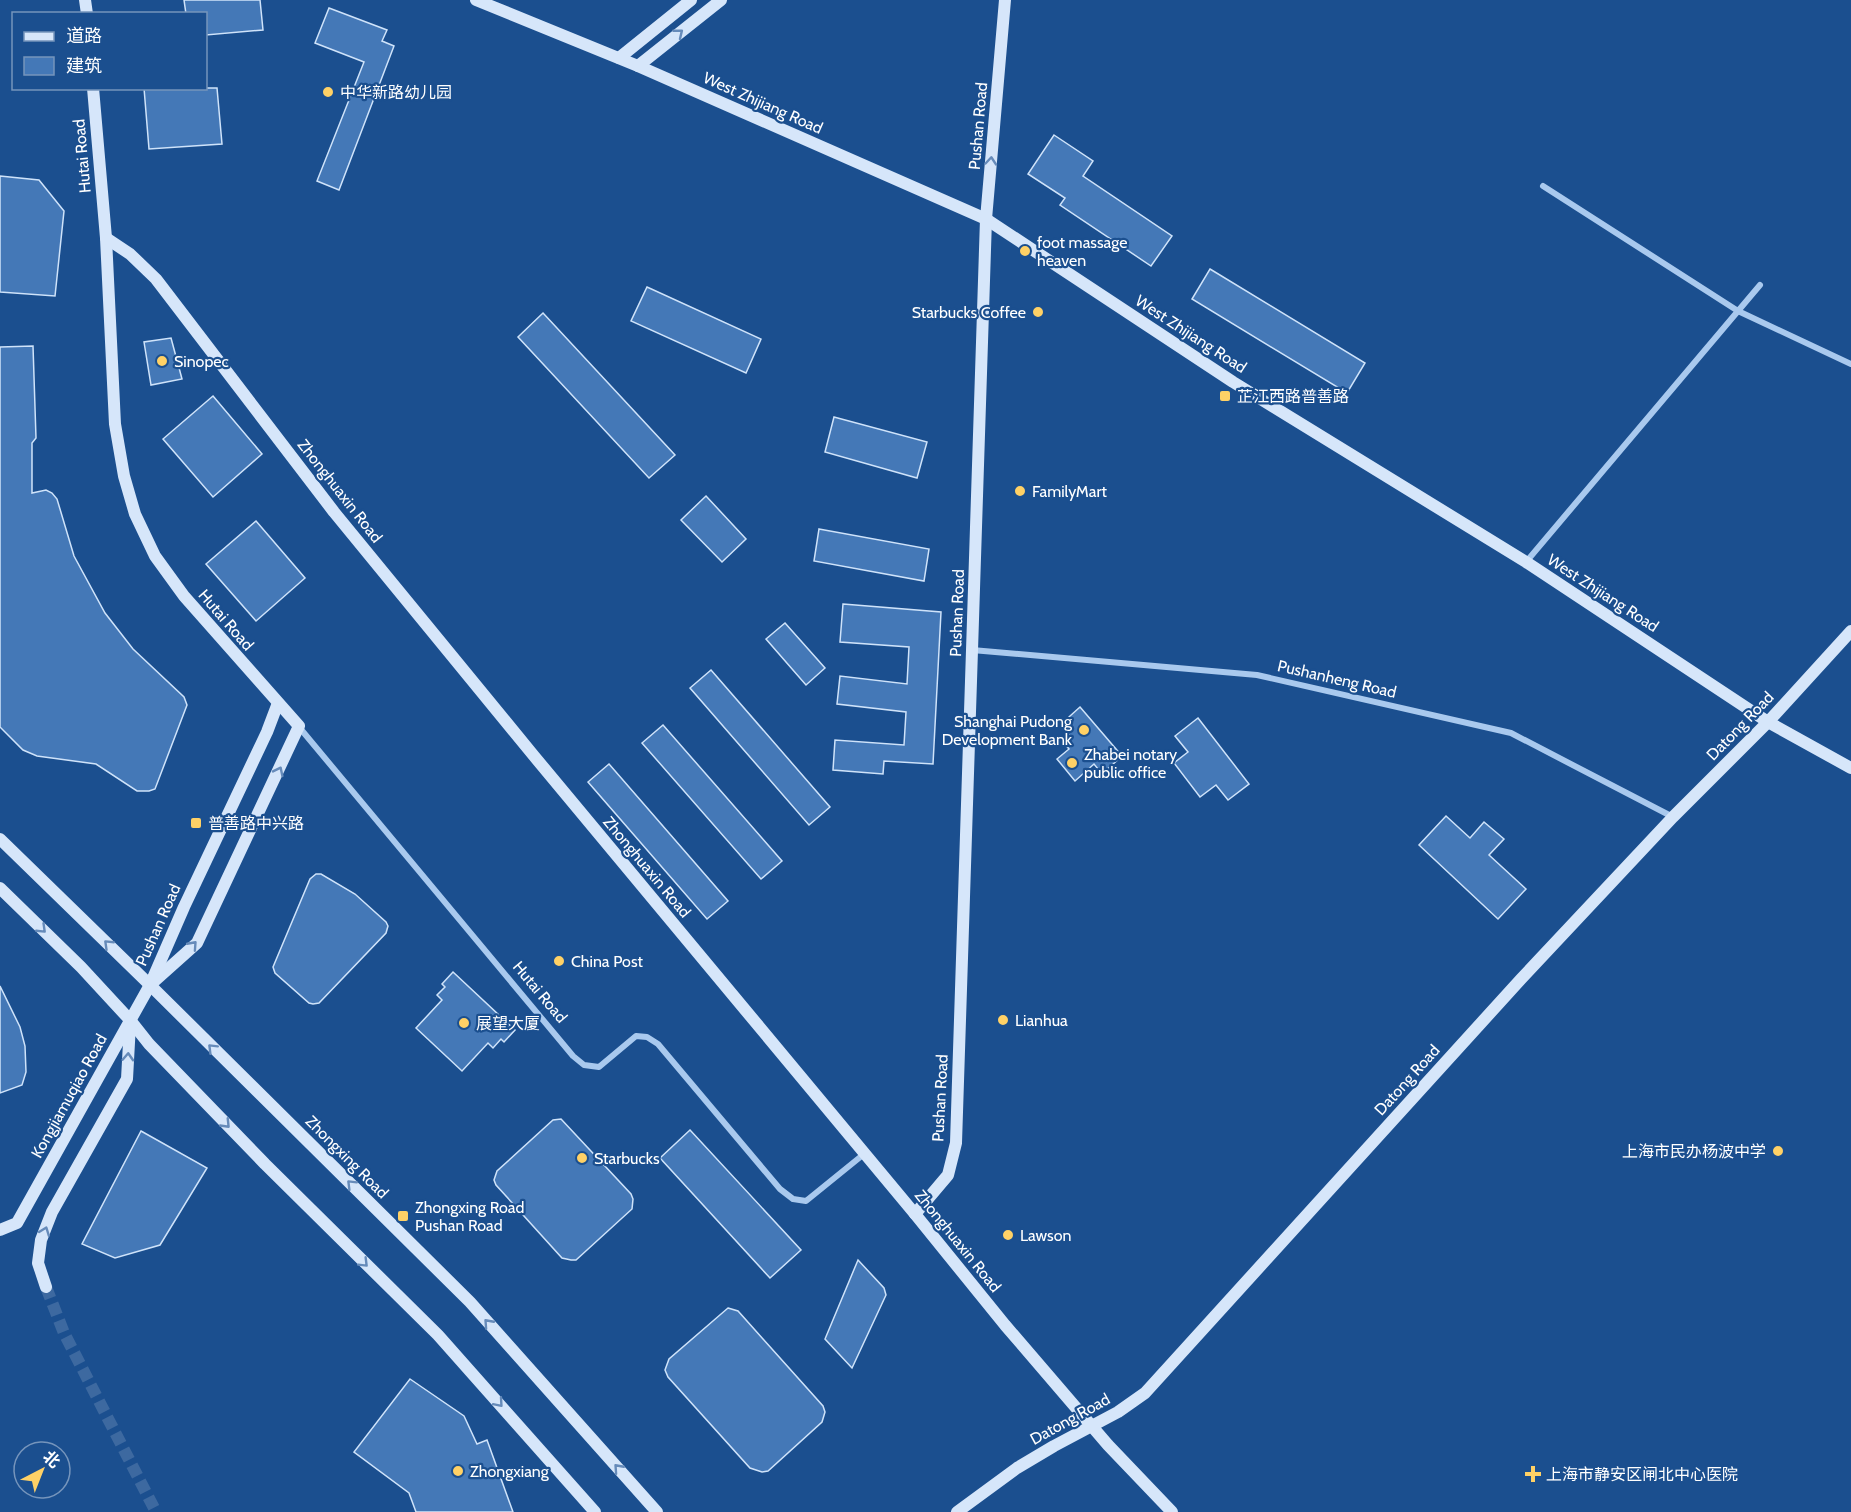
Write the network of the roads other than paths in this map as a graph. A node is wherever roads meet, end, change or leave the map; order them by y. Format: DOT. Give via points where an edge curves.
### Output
graph roads {
  1 [pos="476,0"];
  2 [pos="691,0"];
  3 [pos="721,0"];
  4 [pos="1005,0"];
  5 [pos="619,58"];
  6 [pos="638,66"];
  7 [pos="93,90"];
  8 [pos="1544,186"];
  9 [pos="986,219"];
  10 [pos="106,238"];
  11 [pos="1760,285"];
  12 [pos="1738,311"];
  13 [pos="1851,364"];
  14 [pos="1526,562"];
  15 [pos="1851,631"];
  16 [pos="972,650"];
  17 [pos="278,703"];
  18 [pos="1768,722"];
  19 [pos="299,726"];
  20 [pos="1851,768"];
  21 [pos="1674,817"];
  22 [pos="0,839"];
  23 [pos="0,888"];
  24 [pos="150,985"];
  25 [pos="130,1020"];
  26 [pos="864,1155"];
  27 [pos="915,1214"];
  28 [pos="0,1230"];
  29 [pos="46,1287"];
  30 [pos="1092,1427"];
  31 [pos="595,1512"];
  32 [pos="657,1512"];
  33 [pos="957,1512"];
  34 [pos="1172,1512"];
  1 -- 5 [label="street, West Zhijiang Road"];
  2 -- 5 [label="street"];
  6 -- 3 [label="street, one-way"];
  9 -- 4 [label="street, Pushan Road, one-way"];
  5 -- 6 [label="street, West Zhijiang Road"];
  6 -- 9 [label="street, West Zhijiang Road"];
  7 -- 10 [label="street, Hutai Road"];
  8 -- 12 [label="street"];
  9 -- 14 [label="street, West Zhijiang Road" via="1233,382"];
  9 -- 16 [label="street, Pushan Road"];
  10 -- 17 [label="street, Hutai Road" via="116,424 135,514 156,556 184,596"];
  10 -- 26 [label="street, Zhonghuaxin Road" via="156,279 334,512"];
  11 -- 12 [label="street"];
  12 -- 13 [label="street"];
  12 -- 14 [label="street"];
  14 -- 18 [label="street, West Zhijiang Road"];
  15 -- 18 [label="street, Datong Road"];
  16 -- 21 [label="street, Pushanheng Road" via="1257,675 1511,733"];
  16 -- 27 [label="street, Pushan Road" via="956,1143 948,1175"];
  17 -- 19 [label="street, Hutai Road"];
  17 -- 24 [label="street, Pushan Road"];
  18 -- 20 [label="street, West Zhijiang Road"];
  18 -- 21 [label="street, Datong Road"];
  24 -- 19 [label="street, Pushan Road, one-way" via="197,943"];
  19 -- 26 [label="street, Hutai Road" via="566,1049 584,1065 599,1066 636,1036 658,1044 780,1189 793,1199 806,1201"];
  21 -- 30 [label="street, Datong Road" via="1144,1393"];
  24 -- 22 [label="street, Zhongxing Road, one-way"];
  23 -- 25 [label="street, one-way"];
  24 -- 25 [label="street, Kongjiamuqiao Road"];
  32 -- 24 [label="street, Zhongxing Road, one-way" via="470,1302"];
  25 -- 28 [label="street, Kongjiamuqiao Road" via="17,1223"];
  29 -- 25 [label="street, one-way" via="38,1263 41,1240 52,1212 127,1079"];
  25 -- 31 [label="street, one-way" via="265,1164 438,1335"];
  26 -- 27 [label="street, Zhonghuaxin Road"];
  27 -- 30 [label="street, Zhonghuaxin Road"];
  30 -- 33 [label="street, Datong Road" via="1017,1468"];
  30 -- 34 [label="street, Zhonghuaxin Road"];
}
